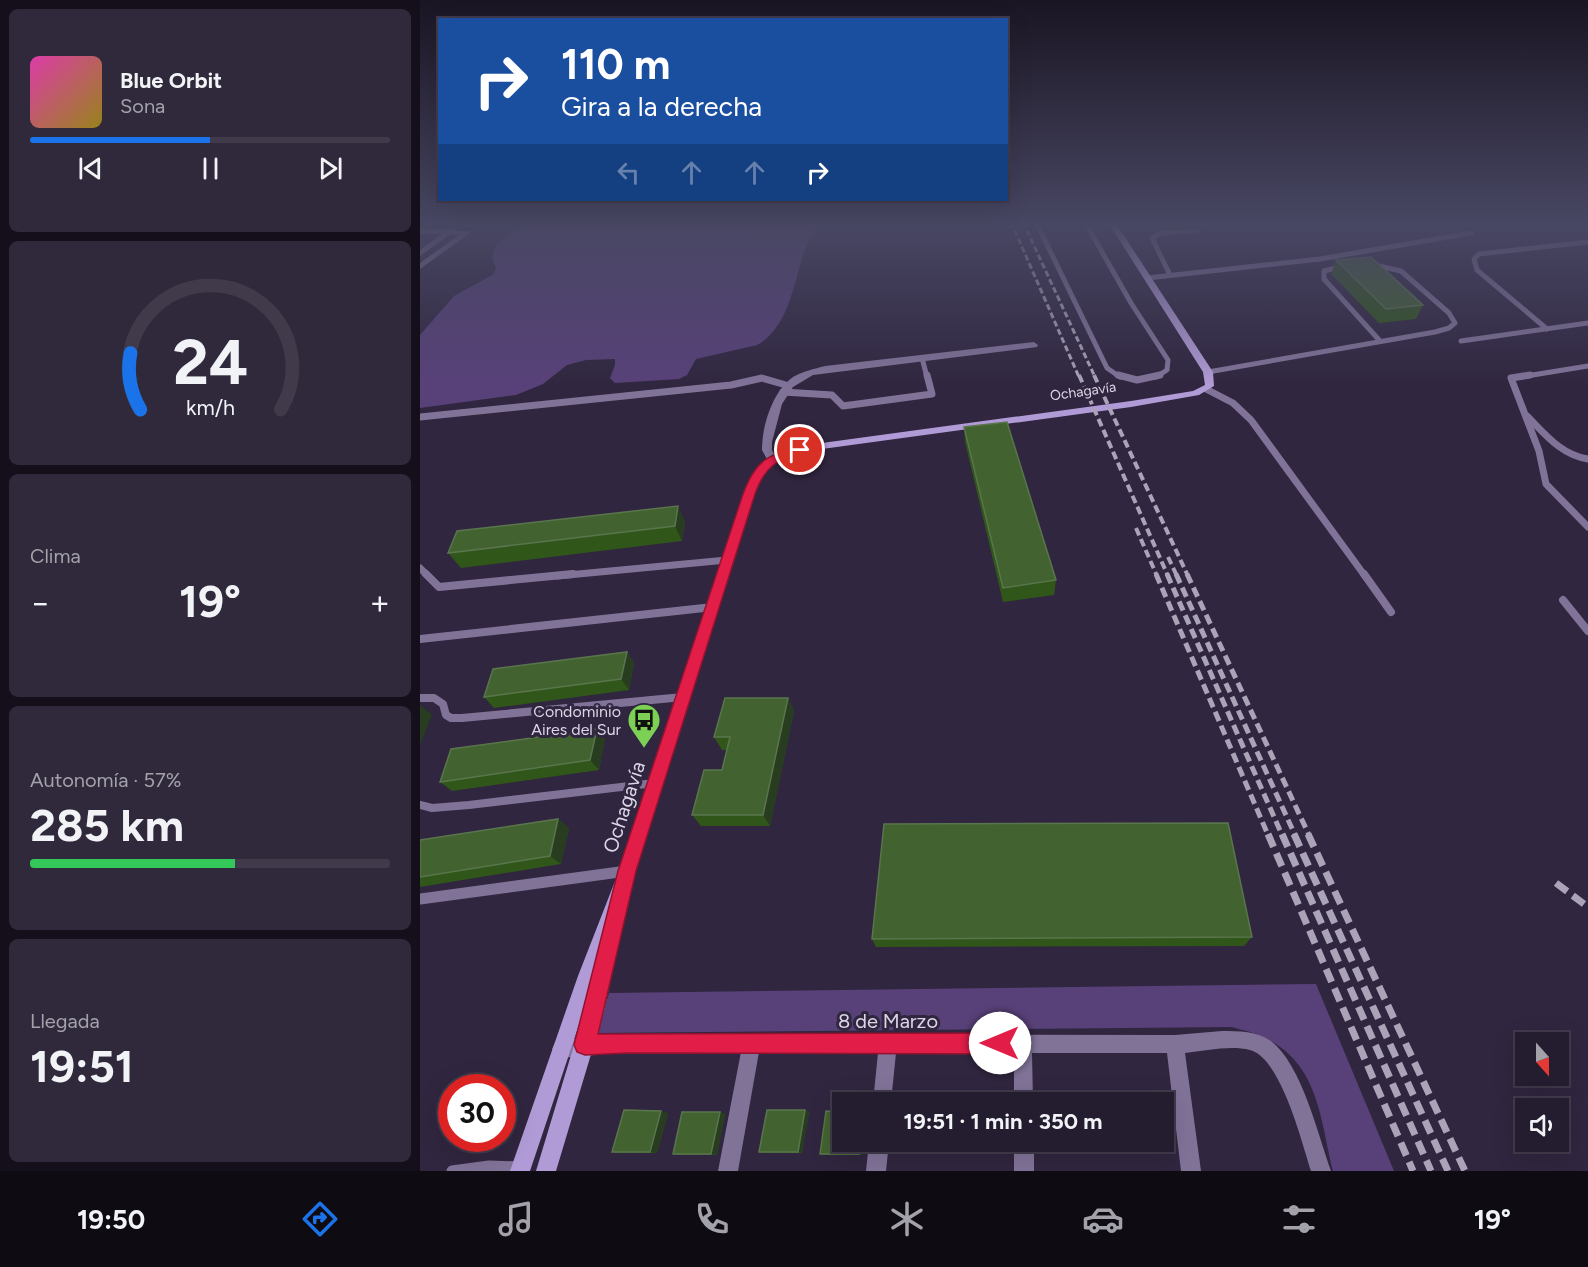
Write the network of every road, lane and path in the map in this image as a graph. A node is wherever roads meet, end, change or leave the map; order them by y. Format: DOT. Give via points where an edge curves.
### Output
graph roads {
  1 [pos="1063,277"];
  2 [pos="1116,277"];
  3 [pos="1157,277"];
  4 [pos="1324,277"];
  5 [pos="1407,277"];
  6 [pos="1485,277"];
  7 [pos="1147,278"];
  8 [pos="1588,323"];
  9 [pos="1547,329"];
  10 [pos="1380,341"];
  11 [pos="1461,341"];
  12 [pos="1034,345"];
  13 [pos="922,358"];
  14 [pos="1588,366"];
  15 [pos="1208,372"];
  16 [pos="1206,388"];
  17 [pos="784,389"];
  18 [pos="1523,413"];
  19 [pos="420,417"];
  20 [pos="772,459"];
  21 [pos="1588,459"];
  22 [pos="1588,527"];
  23 [pos="727,560"];
  24 [pos="420,568"];
  25 [pos="1563,600"];
  26 [pos="712,607"];
  27 [pos="1391,612"];
  28 [pos="1588,631"];
  29 [pos="420,639"];
  30 [pos="683,697"];
  31 [pos="420,698"];
  32 [pos="655,783"];
  33 [pos="420,805"];
  34 [pos="627,871"];
  35 [pos="420,899"];
  36 [pos="752,1043"];
  37 [pos="888,1043"];
  38 [pos="1023,1043"];
  39 [pos="1175,1044"];
  40 [pos="585,1045"];
  41 [pos="561,1049"];
  42 [pos="883,1092"];
  43 [pos="1023,1092"];
  44 [pos="878,1152"];
  45 [pos="1024,1152"];
  46 [pos="521,1169"];
  47 [pos="452,1171"];
  48 [pos="546,1171"];
  49 [pos="728,1171"];
  50 [pos="876,1171"];
  51 [pos="1024,1171"];
  52 [pos="1191,1171"];
  53 [pos="1321,1171"];
  1 -- 2 [label="lane" via="1107,368 1132,380 1159,376 1167,370 1168,360"];
  3 -- 7 [label="lane"];
  4 -- 10 [label="lane"];
  5 -- 10 [label="lane" via="1455,323 1449,328"];
  6 -- 9 [label="lane"];
  7 -- 15 [label="main road"];
  8 -- 9 [label="lane"];
  9 -- 11 [label="lane"];
  10 -- 15 [label="lane"];
  12 -- 13 [label="street"];
  13 -- 17 [label="street" via="818,370 800,376"];
  13 -- 17 [label="lane" via="932,394 843,406 832,395"];
  14 -- 18 [label="lane" via="1511,378"];
  15 -- 16 [label="main road"];
  16 -- 20 [label="main road, Ochagavía" via="1131,404 800,450"];
  16 -- 27 [label="lane" via="1251,420"];
  17 -- 19 [label="lane" via="762,378 731,385"];
  17 -- 20 [label="street" via="767,442"];
  18 -- 21 [label="lane" via="1565,452"];
  18 -- 22 [label="lane" via="1539,451 1546,484"];
  20 -- 23 [label="main road, Ochagavía" via="756,475"];
  23 -- 24 [label="lane" via="439,587"];
  23 -- 26 [label="main road, Ochagavía"];
  25 -- 28 [label="lane"];
  26 -- 29 [label="lane"];
  26 -- 30 [label="main road, Ochagavía"];
  30 -- 31 [label="lane" via="462,718 451,718 434,698"];
  30 -- 32 [label="main road, Ochagavía"];
  32 -- 33 [label="lane" via="469,805"];
  32 -- 34 [label="main road, Ochagavía"];
  34 -- 35 [label="lane"];
  34 -- 40 [label="main road"];
  34 -- 41 [label="main road, Ochagavía"];
  36 -- 37 [label="street, 8 de Marzo"];
  36 -- 40 [label="street, 8 de Marzo"];
  36 -- 49 [label="street"];
  37 -- 38 [label="street, 8 de Marzo"];
  37 -- 42 [label="street"];
  38 -- 39 [label="street, 8 de Marzo"];
  38 -- 43 [label="street"];
  39 -- 52 [label="street"];
  39 -- 53 [label="street, 8 de Marzo" via="1251,1041 1267,1049 1280,1064 1291,1088"];
  40 -- 41 [label="street, 8 de Marzo"];
  40 -- 48 [label="main road"];
  41 -- 46 [label="main road, Ochagavía"];
  44 -- 50 [label="street"];
  45 -- 51 [label="street"];
  46 -- 47 [label="lane" via="489,1166"];
}
